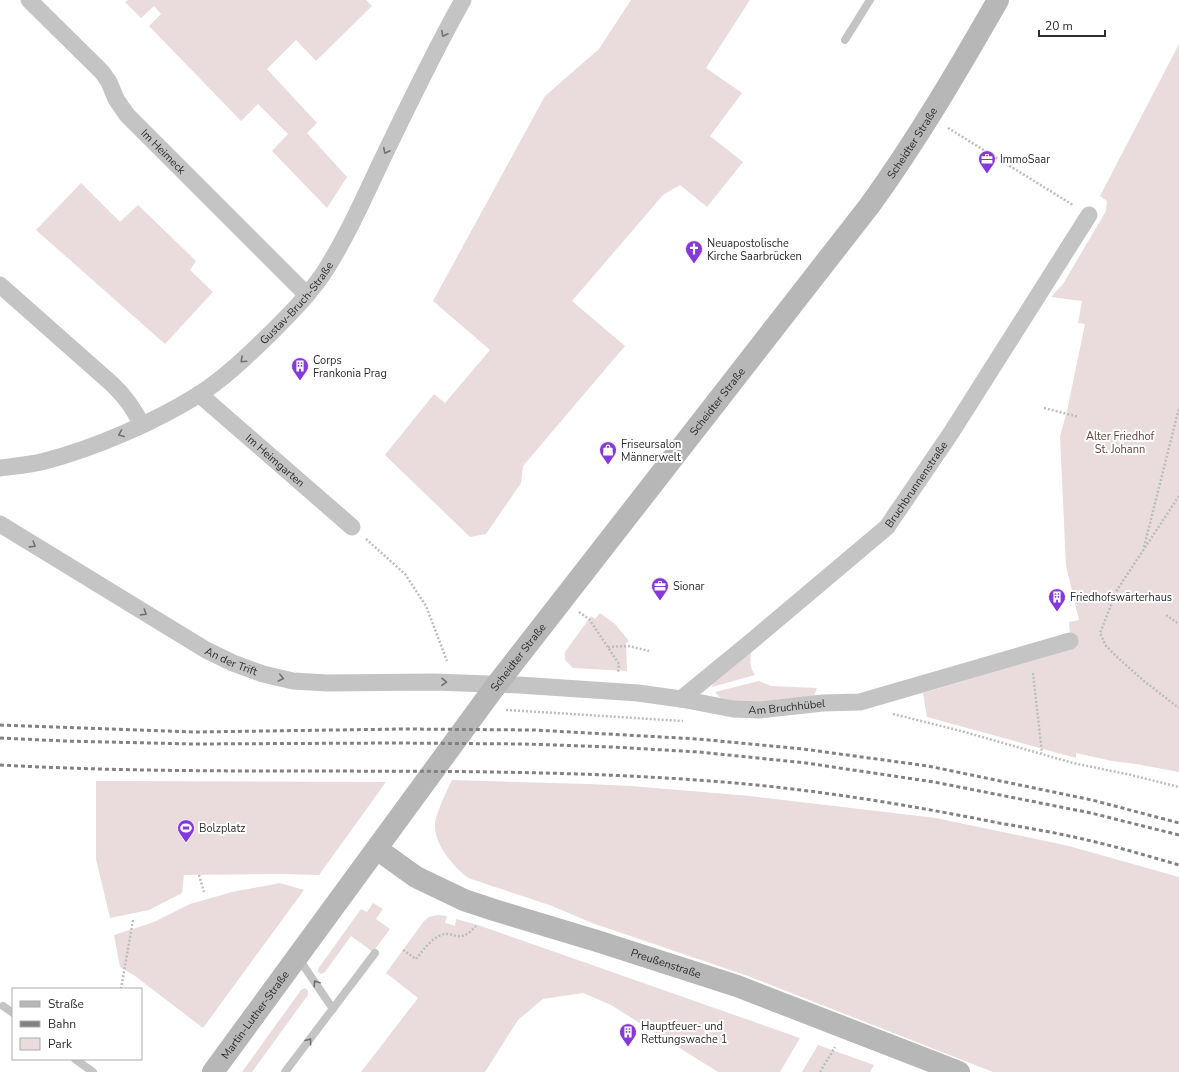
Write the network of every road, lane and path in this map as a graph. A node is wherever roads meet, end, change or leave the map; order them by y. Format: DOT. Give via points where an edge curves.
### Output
graph roads {
  1 [pos="29,0"];
  2 [pos="463,0"];
  3 [pos="870,0"];
  4 [pos="998,0"];
  5 [pos="845,40"];
  6 [pos="928,117"];
  7 [pos="1089,215"];
  8 [pos="0,285"];
  9 [pos="307,295"];
  10 [pos="200,394"];
  11 [pos="1044,408"];
  12 [pos="1179,408"];
  13 [pos="1079,417"];
  14 [pos="142,425"];
  15 [pos="0,468"];
  16 [pos="1179,496"];
  17 [pos="0,524"];
  18 [pos="352,527"];
  19 [pos="1144,550"];
  20 [pos="1166,615"];
  21 [pos="589,619"];
  22 [pos="1179,624"];
  23 [pos="1070,641"];
  24 [pos="607,647"];
  25 [pos="649,651"];
  26 [pos="1031,652"];
  27 [pos="447,661"];
  28 [pos="618,671"];
  29 [pos="497,684"];
  30 [pos="681,699"];
  31 [pos="860,702"];
  32 [pos="1179,708"];
  33 [pos="480,709"];
  34 [pos="685,721"];
  35 [pos="1042,754"];
  36 [pos="1179,788"];
  37 [pos="377,849"];
  38 [pos="199,875"];
  39 [pos="204,892"];
  40 [pos="133,920"];
  41 [pos="478,925"];
  42 [pos="403,950"];
  43 [pos="375,953"];
  44 [pos="298,958"];
  45 [pos="121,988"];
  46 [pos="3,1006"];
  47 [pos="333,1009"];
  48 [pos="12,1012"];
  49 [pos="847,1028"];
  50 [pos="76,1060"];
  51 [pos="93,1072"];
  52 [pos="213,1072"];
  53 [pos="285,1072"];
  54 [pos="820,1072"];
  55 [pos="959,1072"];
  1 -- 9 [label="street, Im Heimeck" via="102,72 127,115"];
  2 -- 9 [label="street, Gustav-Bruch-Straße, one-way" via="346,234 323,274"];
  3 -- 5 [label="lane"];
  4 -- 6 [label="main road, Scheidter Straße"];
  6 -- 7 [label="path"];
  6 -- 29 [label="main road, Scheidter Straße" via="894,172 858,222"];
  7 -- 30 [label="street, Bruchbrunnenstraße" via="951,433 887,527"];
  8 -- 14 [label="street" via="112,384 134,409"];
  9 -- 10 [label="street, Gustav-Bruch-Straße, one-way" via="239,364"];
  10 -- 14 [label="street, Gustav-Bruch-Straße"];
  10 -- 18 [label="street, Im Heimgarten"];
  11 -- 13 [label="path"];
  12 -- 19 [label="path"];
  14 -- 15 [label="street, Gustav-Bruch-Straße, one-way" via="44,461"];
  16 -- 19 [label="path"];
  17 -- 29 [label="street, An der Trift, one-way" via="206,650 263,674 293,681 327,683"];
  18 -- 27 [label="path" via="405,574 426,606"];
  19 -- 32 [label="path" via="1117,590 1100,633 1106,646 1117,657"];
  20 -- 22 [label="path"];
  21 -- 24 [label="path"];
  23 -- 26 [label="street, Am Bruchhübel"];
  24 -- 25 [label="path" via="629,646"];
  24 -- 28 [label="path" via="618,664"];
  26 -- 31 [label="street, Am Bruchhübel"];
  26 -- 35 [label="path"];
  29 -- 30 [label="street, Am Bruchhübel" via="638,693"];
  29 -- 33 [label="main road, Scheidter Straße"];
  30 -- 31 [label="street, Am Bruchhübel" via="733,709 760,710"];
  31 -- 35 [label="path" via="886,713"];
  33 -- 34 [label="path"];
  33 -- 37 [label="main road, Scheidter Straße"];
  35 -- 36 [label="path"];
  37 -- 44 [label="main road, Martin-Luther-Straße"];
  37 -- 49 [label="main road, Preußenstraße" via="416,877 464,900 750,990"];
  38 -- 39 [label="path"];
  40 -- 45 [label="path"];
  41 -- 42 [label="path" via="462,937 444,934 437,936 416,959"];
  43 -- 47 [label="lane"];
  47 -- 44 [label="lane, Martin-Luther-Straße, one-way"];
  44 -- 52 [label="main road, Martin-Luther-Straße"];
  46 -- 48 [label="lane"];
  53 -- 47 [label="lane, one-way"];
  49 -- 54 [label="path"];
  49 -- 55 [label="main road, Preußenstraße"];
  50 -- 51 [label="lane"];
}
